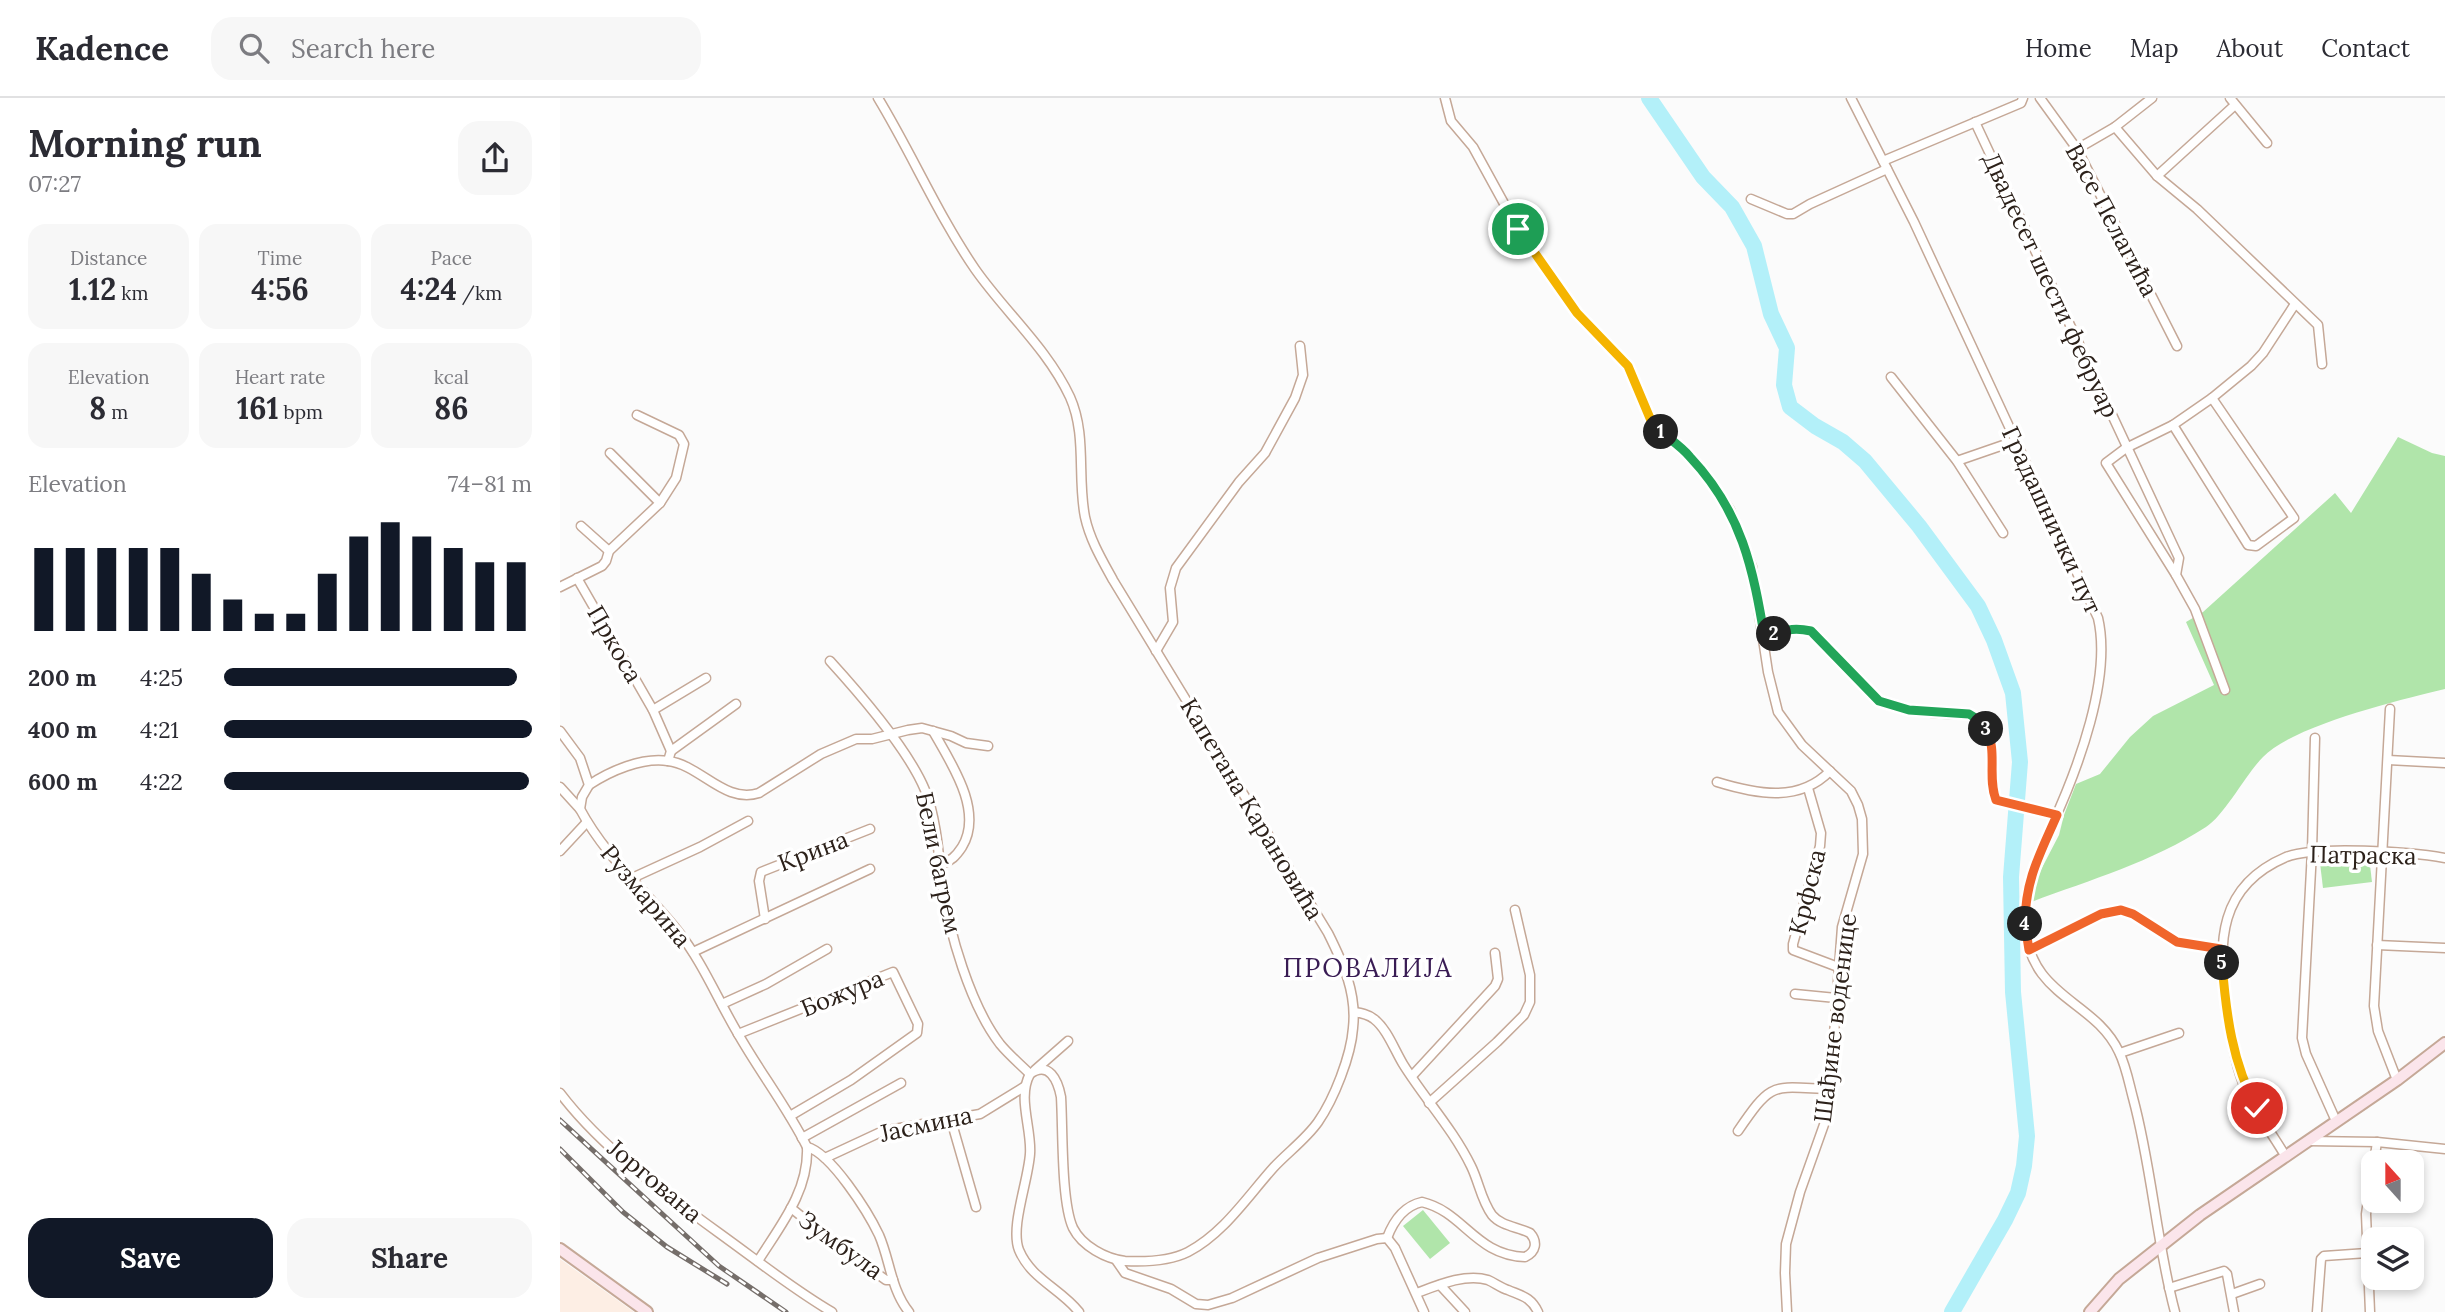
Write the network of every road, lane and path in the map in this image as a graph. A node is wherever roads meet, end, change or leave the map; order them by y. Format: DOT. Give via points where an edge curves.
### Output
graph roads {
  1 [pos="878,98"];
  2 [pos="1445,98"];
  3 [pos="1851,98"];
  4 [pos="2023,98"];
  5 [pos="2040,98"];
  6 [pos="2152,98"];
  7 [pos="2233,102"];
  8 [pos="1975,122"];
  9 [pos="2115,127"];
  10 [pos="2267,143"];
  11 [pos="2077,149"];
  12 [pos="1885,165"];
  13 [pos="2157,176"];
  14 [pos="1751,199"];
  15 [pos="2295,304"];
  16 [pos="1300,346"];
  17 [pos="2177,346"];
  18 [pos="2322,364"];
  19 [pos="1891,377"];
  20 [pos="2212,398"];
  21 [pos="637,415"];
  22 [pos="2173,425"];
  23 [pos="2015,441"];
  24 [pos="2126,448"];
  25 [pos="610,453"];
  26 [pos="1957,461"];
  27 [pos="660,503"];
  28 [pos="581,526"];
  29 [pos="2003,533"];
  30 [pos="609,551"];
  31 [pos="2176,575"];
  32 [pos="577,578"];
  33 [pos="560,587"];
  34 [pos="1765,640"];
  35 [pos="1156,651"];
  36 [pos="830,661"];
  37 [pos="706,678"];
  38 [pos="2225,690"];
  39 [pos="736,704"];
  40 [pos="2390,709"];
  41 [pos="653,710"];
  42 [pos="560,731"];
  43 [pos="933,731"];
  44 [pos="889,734"];
  45 [pos="2315,738"];
  46 [pos="988,746"];
  47 [pos="671,751"];
  48 [pos="2388,760"];
  49 [pos="668,761"];
  50 [pos="2445,763"];
  51 [pos="1830,771"];
  52 [pos="1717,782"];
  53 [pos="589,785"];
  54 [pos="560,787"];
  55 [pos="1808,788"];
  56 [pos="580,808"];
  57 [pos="2057,815"];
  58 [pos="748,821"];
  59 [pos="587,822"];
  60 [pos="870,828"];
  61 [pos="560,851"];
  62 [pos="2312,852"];
  63 [pos="2383,852"];
  64 [pos="2445,858"];
  65 [pos="942,863"];
  66 [pos="870,869"];
  67 [pos="630,879"];
  68 [pos="1515,910"];
  69 [pos="765,919"];
  70 [pos="2378,946"];
  71 [pos="2445,948"];
  72 [pos="827,949"];
  73 [pos="2221,949"];
  74 [pos="2029,950"];
  75 [pos="693,952"];
  76 [pos="1495,953"];
  77 [pos="1838,967"];
  78 [pos="1795,994"];
  79 [pos="1836,998"];
  80 [pos="722,1004"];
  81 [pos="1354,1012"];
  82 [pos="2179,1033"];
  83 [pos="738,1034"];
  84 [pos="1068,1041"];
  85 [pos="2445,1043"];
  86 [pos="2120,1053"];
  87 [pos="1033,1072"];
  88 [pos="1412,1076"];
  89 [pos="2397,1080"];
  90 [pos="901,1083"];
  91 [pos="1024,1087"];
  92 [pos="1830,1089"];
  93 [pos="560,1093"];
  94 [pos="1429,1103"];
  95 [pos="790,1116"];
  96 [pos="951,1120"];
  97 [pos="2336,1121"];
  98 [pos="1738,1131"];
  99 [pos="802,1138"];
  100 [pos="2308,1141"];
  101 [pos="2377,1142"];
  102 [pos="807,1147"];
  103 [pos="2445,1149"];
  104 [pos="2376,1150"];
  105 [pos="2286,1157"];
  106 [pos="825,1158"];
  107 [pos="976,1207"];
  108 [pos="791,1208"];
  109 [pos="1387,1238"];
  110 [pos="2160,1247"];
  111 [pos="560,1249"];
  112 [pos="2361,1254"];
  113 [pos="1116,1260"];
  114 [pos="758,1261"];
  115 [pos="892,1280"];
  116 [pos="2260,1284"];
  117 [pos="1440,1285"];
  118 [pos="2169,1288"];
  119 [pos="2369,1290"];
  120 [pos="1417,1293"];
  121 [pos="2232,1294"];
  122 [pos="647,1312"];
  123 [pos="832,1312"];
  124 [pos="909,1312"];
  125 [pos="1079,1312"];
  126 [pos="1424,1312"];
  127 [pos="1465,1312"];
  128 [pos="1538,1312"];
  129 [pos="1787,1312"];
  130 [pos="2090,1312"];
  131 [pos="2175,1312"];
  132 [pos="2234,1312"];
  133 [pos="2317,1312"];
  134 [pos="2370,1312"];
  1 -- 35 [label="street, Капетана Карановића" via="975,268 1055,369 1070,397 1078,418 1089,533"];
  2 -- 34 [label="street, Шађине воденице" via="1451,121 1473,147 1545,269 1577,313 1628,366 1652,423 1688,454 1730,510 1752,567"];
  3 -- 12 [label="street, Градашнички пут"];
  4 -- 8 [label="street" via="2021,103"];
  5 -- 11 [label="street, Васе Пелагића"];
  6 -- 9 [label="street"];
  7 -- 10 [label="street"];
  7 -- 13 [label="street"];
  8 -- 12 [label="street"];
  8 -- 24 [label="street, Двадесет шести фебруар"];
  9 -- 11 [label="street"];
  9 -- 13 [label="street"];
  11 -- 17 [label="street, Васе Пелагића"];
  12 -- 14 [label="street" via="1793,214"];
  12 -- 23 [label="street, Градашнички пут"];
  13 -- 15 [label="street"];
  15 -- 18 [label="street" via="2318,325"];
  15 -- 20 [label="street" via="2263,353"];
  16 -- 35 [label="street" via="1303,375 1295,398 1265,453 1176,568 1171,588 1173,622"];
  19 -- 26 [label="street"];
  20 -- 22 [label="street"];
  20 -- 22 [label="street" via="2294,518 2256,546 2248,545"];
  21 -- 27 [label="street" via="678,435 684,444 676,478"];
  22 -- 24 [label="street"];
  23 -- 26 [label="street"];
  23 -- 57 [label="street, Градашнички пут" via="2092,603 2101,635 2090,721"];
  24 -- 31 [label="street, Двадесет шести фебруар" via="2179,558"];
  24 -- 31 [label="street, Двадесет шести фебруар" via="2106,463"];
  25 -- 27 [label="street"];
  26 -- 29 [label="street"];
  27 -- 30 [label="street"];
  28 -- 30 [label="street"];
  30 -- 32 [label="street" via="602,566"];
  31 -- 38 [label="street, Двадесет шести фебруар" via="2195,609"];
  32 -- 33 [label="street"];
  32 -- 41 [label="street, Пркоса"];
  34 -- 51 [label="street, Шађине воденице" via="1778,712"];
  34 -- 57 [label="street" via="1786,629 1811,631 1879,701 1909,710 1969,714 1989,733 1996,800"];
  35 -- 81 [label="street, Капетана Карановића" via="1328,933 1350,981"];
  36 -- 44 [label="street, Бели багрем"];
  37 -- 41 [label="street, Пркоса"];
  39 -- 47 [label="street"];
  40 -- 48 [label="street"];
  41 -- 47 [label="street, Пркоса"];
  42 -- 53 [label="street" via="580,758"];
  43 -- 44 [label="street"];
  43 -- 46 [label="street"];
  43 -- 65 [label="street" via="966,799 969,828 958,853"];
  44 -- 49 [label="street" via="840,745 749,796 730,793 692,769"];
  44 -- 65 [label="street, Бели багрем" via="926,792"];
  45 -- 62 [label="street"];
  47 -- 49 [label="street"];
  48 -- 50 [label="street"];
  48 -- 63 [label="street"];
  49 -- 53 [label="street" via="636,764"];
  51 -- 55 [label="street"];
  51 -- 77 [label="street, Шађине воденице" via="1852,791 1864,842 1842,927"];
  52 -- 55 [label="street" via="1768,794"];
  53 -- 56 [label="street"];
  54 -- 56 [label="street"];
  55 -- 77 [label="street, Крфска" via="1821,833 1820,846 1793,950"];
  56 -- 59 [label="street"];
  57 -- 74 [label="street, Градашнички пут" via="2028,886 2025,925"];
  58 -- 67 [label="street"];
  59 -- 61 [label="street, Рузмарина"];
  59 -- 67 [label="street, Рузмарина"];
  60 -- 69 [label="street, Крина" via="761,872"];
  62 -- 63 [label="street, Патраска"];
  62 -- 73 [label="street, Патраска" via="2277,862 2240,891"];
  62 -- 97 [label="street" via="2302,1038"];
  63 -- 64 [label="street, Патраска"];
  63 -- 70 [label="street"];
  65 -- 87 [label="street, Бели багрем" via="950,925 973,995 1002,1045"];
  66 -- 69 [label="street, Крина"];
  67 -- 75 [label="street, Рузмарина"];
  68 -- 94 [label="street" via="1530,975 1530,1002 1524,1015"];
  69 -- 75 [label="street, Крина"];
  70 -- 71 [label="street"];
  70 -- 89 [label="street" via="2375,1013"];
  72 -- 80 [label="street"];
  73 -- 74 [label="street" via="2177,942 2121,910 2101,914"];
  73 -- 105 [label="street, Патраска" via="2238,1068"];
  74 -- 86 [label="street, Градашнички пут" via="2048,981 2102,1028"];
  75 -- 80 [label="street, Рузмарина"];
  76 -- 88 [label="street" via="1495,986"];
  77 -- 79 [label="street, Шађине воденице"];
  78 -- 79 [label="street"];
  79 -- 92 [label="street, Шађине воденице"];
  80 -- 83 [label="street, Рузмарина"];
  81 -- 88 [label="street" via="1380,1025"];
  81 -- 113 [label="street, Капетана Карановића" via="1347,1053 1332,1097 1317,1123 1223,1226 1184,1254 1151,1261"];
  82 -- 86 [label="street"];
  83 -- 95 [label="street, Рузмарина"];
  83 -- 95 [label="street, Божура" via="893,972 919,1028 916,1035"];
  84 -- 87 [label="street"];
  85 -- 89 [label="main road"];
  86 -- 110 [label="street, Градашнички пут" via="2144,1139"];
  87 -- 91 [label="street"];
  87 -- 113 [label="street, Капетана Карановића" via="1051,1071 1059,1084 1067,1198 1074,1230 1082,1241"];
  88 -- 94 [label="street"];
  89 -- 97 [label="main road"];
  90 -- 99 [label="street"];
  91 -- 96 [label="street, Јасмина" via="986,1111"];
  91 -- 125 [label="street" via="1030,1151 1015,1232 1018,1247 1030,1269"];
  92 -- 98 [label="street" via="1781,1087 1770,1091"];
  92 -- 129 [label="street, Шађине воденице" via="1826,1119 1786,1244"];
  93 -- 114 [label="street, Јоргована" via="654,1184"];
  94 -- 109 [label="street" via="1463,1151 1494,1217 1530,1233 1535,1247 1525,1257 1492,1250 1449,1215 1422,1202 1406,1210"];
  95 -- 99 [label="street, Рузмарина"];
  96 -- 106 [label="street, Јасмина" via="883,1131"];
  96 -- 107 [label="street"];
  97 -- 100 [label="main road"];
  99 -- 102 [label="street, Рузмарина"];
  100 -- 101 [label="street"];
  100 -- 105 [label="main road"];
  101 -- 103 [label="street"];
  101 -- 104 [label="street"];
  102 -- 106 [label="street, Рузмарина"];
  102 -- 108 [label="street" via="805,1176"];
  105 -- 110 [label="main road"];
  106 -- 115 [label="street, Рузмарина" via="867,1214"];
  108 -- 114 [label="street"];
  108 -- 115 [label="street, Зумбула" via="852,1256"];
  109 -- 113 [label="street" via="1318,1258 1208,1305 1125,1273"];
  109 -- 120 [label="street"];
  110 -- 118 [label="street, Градашнички пут"];
  110 -- 130 [label="main road" via="2119,1279"];
  111 -- 122 [label="main road"];
  112 -- 133 [label="street" via="2321,1259"];
  114 -- 123 [label="street, Јоргована"];
  115 -- 124 [label="street, Рузмарина"];
  116 -- 121 [label="street"];
  117 -- 120 [label="street"];
  117 -- 127 [label="street"];
  117 -- 128 [label="street" via="1486,1280 1526,1296"];
  118 -- 121 [label="street" via="2224,1271"];
  118 -- 131 [label="street, Градашнички пут"];
  119 -- 134 [label="street"];
  120 -- 126 [label="street"];
  121 -- 132 [label="street"];
}
